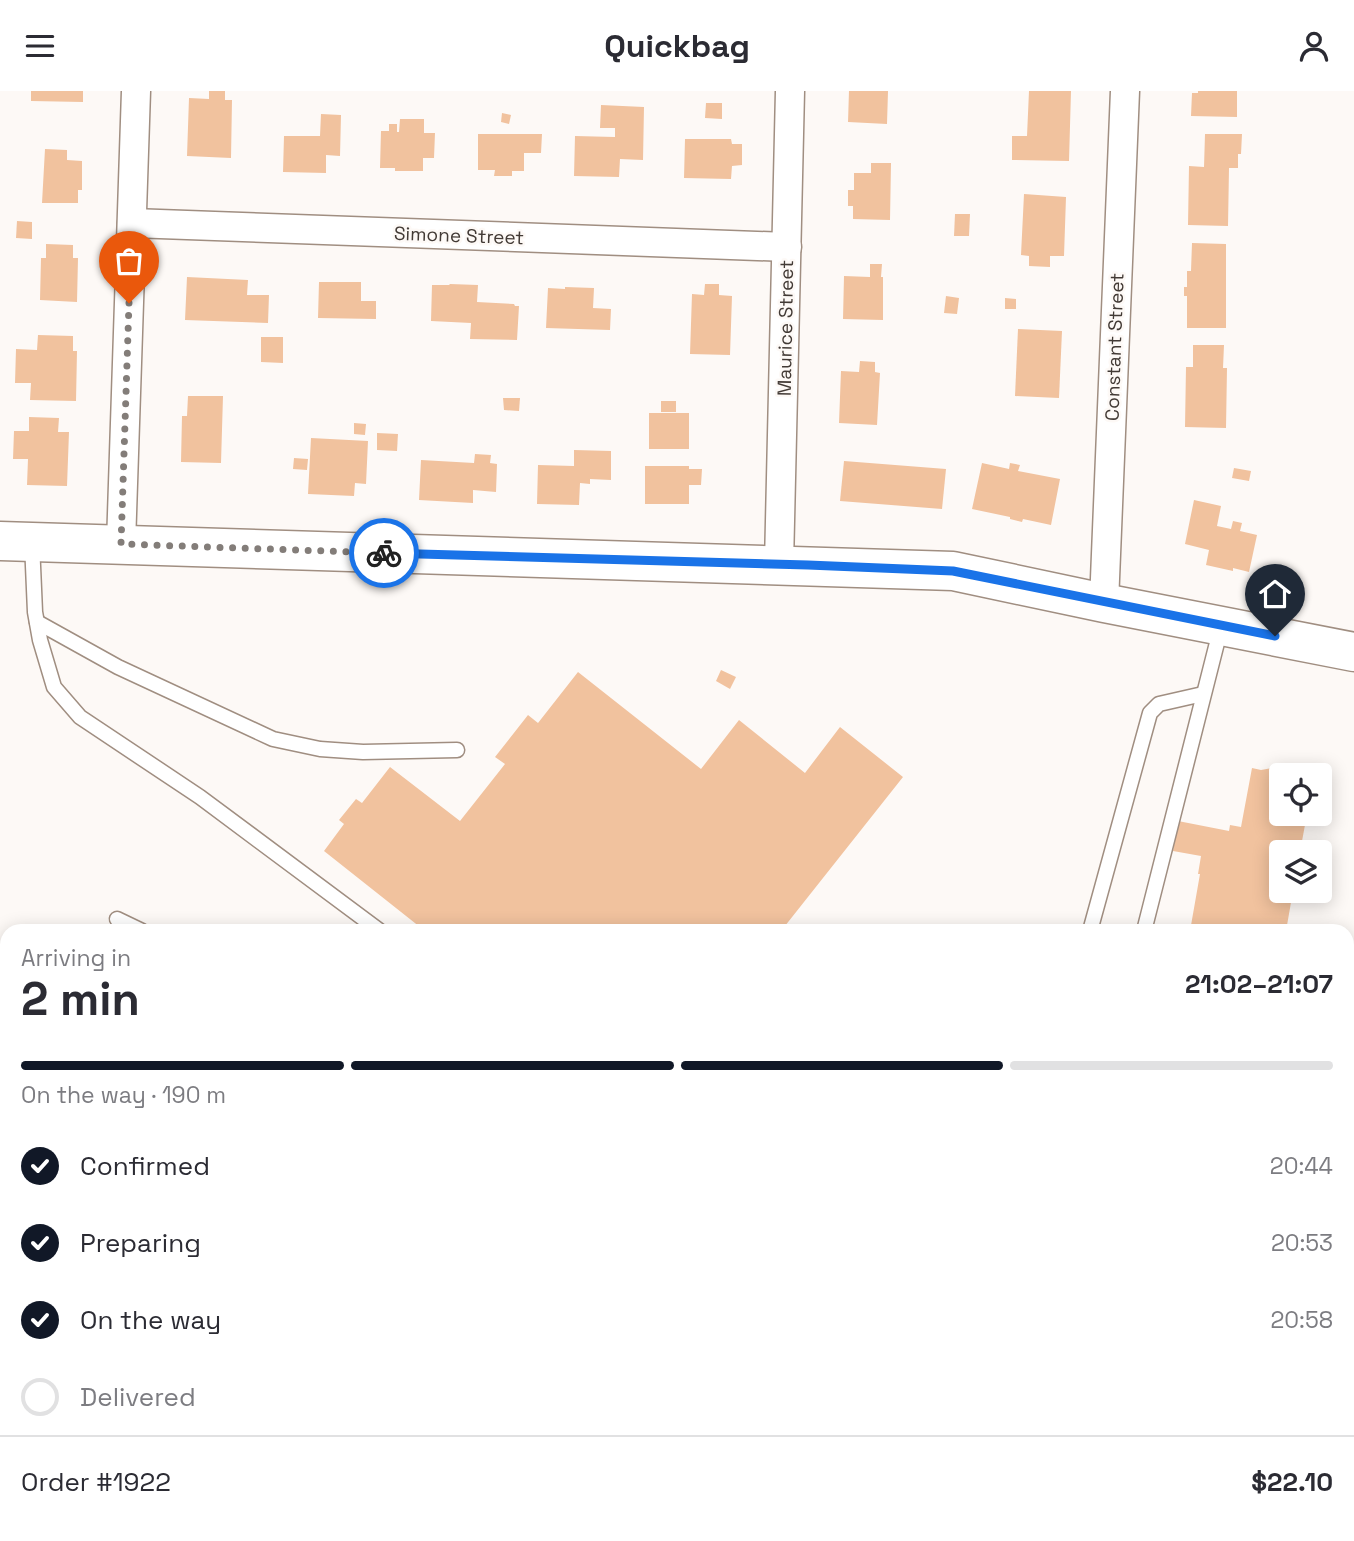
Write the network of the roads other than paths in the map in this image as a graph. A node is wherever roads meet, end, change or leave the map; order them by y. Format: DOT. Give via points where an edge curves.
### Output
graph roads {
  1 [pos="136,91"];
  2 [pos="790,91"];
  3 [pos="1125,91"];
  4 [pos="132,223"];
  5 [pos="787,247"];
  6 [pos="16,542"];
  7 [pos="121,544"];
  8 [pos="779,564"];
  9 [pos="1104,603"];
  10 [pos="37,622"];
  11 [pos="1222,626"];
  12 [pos="1354,652"];
  13 [pos="1203,694"];
  14 [pos="457,750"];
  15 [pos="117,919"];
  16 [pos="127,924"];
  17 [pos="371,924"];
  18 [pos="1092,924"];
  19 [pos="1146,924"];
  1 -- 4 [label="street"];
  2 -- 5 [label="street, Maurice Street"];
  3 -- 9 [label="street, Constant Street"];
  4 -- 5 [label="street, Simone Street"];
  4 -- 7 [label="street"];
  5 -- 8 [label="street, Maurice Street"];
  6 -- 7 [label="street"];
  6 -- 10 [label="lane"];
  7 -- 8 [label="street"];
  8 -- 9 [label="street" via="953,571"];
  9 -- 11 [label="street"];
  10 -- 14 [label="lane" via="118,667 273,739 363,752"];
  10 -- 17 [label="lane" via="54,687 80,717 200,797"];
  11 -- 12 [label="street"];
  11 -- 13 [label="lane"];
  13 -- 18 [label="lane" via="1159,704 1150,713"];
  13 -- 19 [label="lane"];
  15 -- 16 [label="lane"];
}
